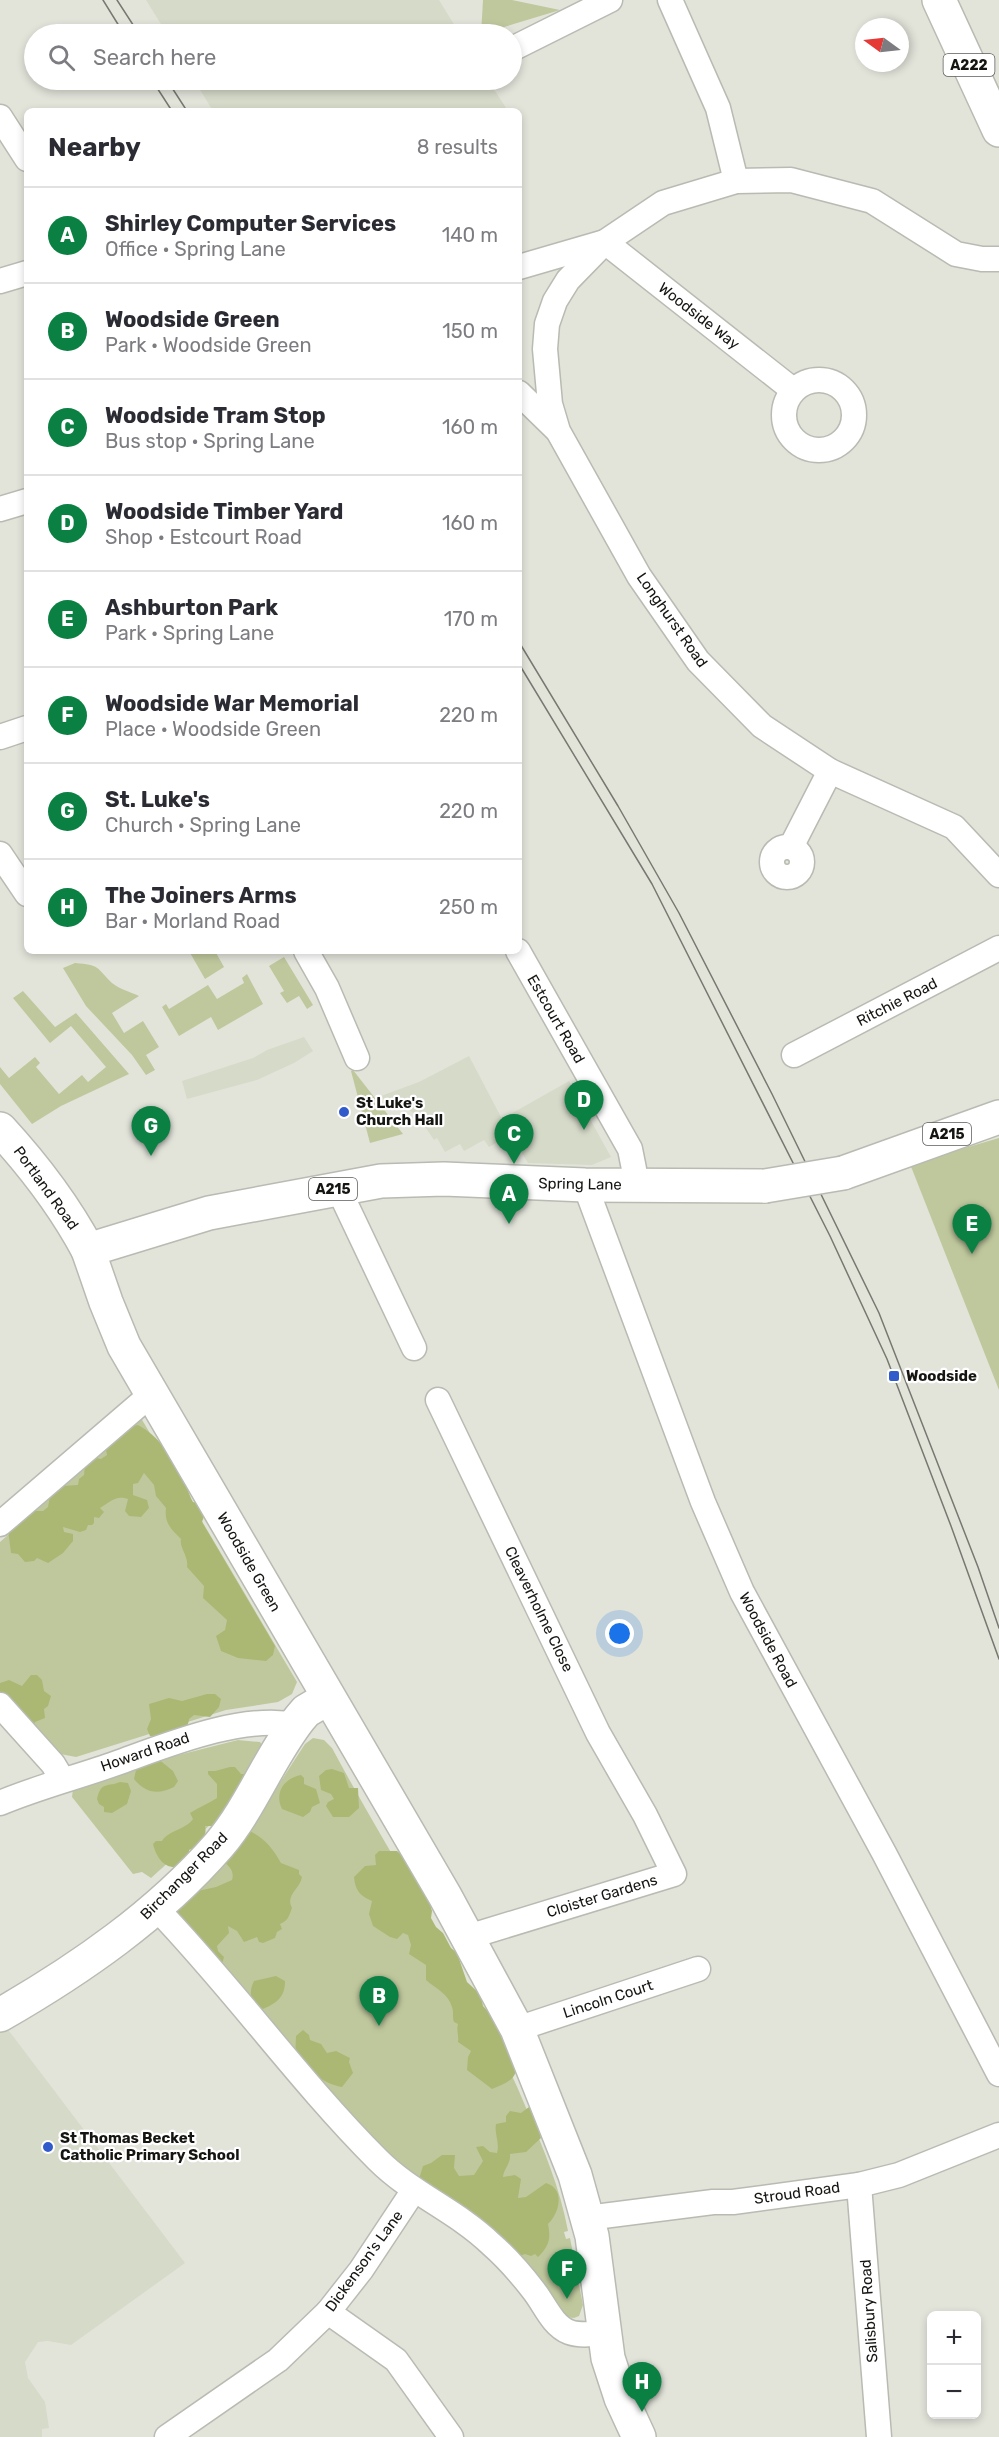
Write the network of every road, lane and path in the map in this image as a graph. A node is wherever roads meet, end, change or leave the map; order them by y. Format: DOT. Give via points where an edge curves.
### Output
graph roads {
  1 [pos="610,0"];
  2 [pos="670,0"];
  3 [pos="939,0"];
  4 [pos="522,44"];
  5 [pos="0,117"];
  6 [pos="999,130"];
  7 [pos="24,154"];
  8 [pos="736,181"];
  9 [pos="605,242"];
  10 [pos="999,259"];
  11 [pos="522,266"];
  12 [pos="24,274"];
  13 [pos="0,281"];
  14 [pos="793,390"];
  15 [pos="522,396"];
  16 [pos="558,431"];
  17 [pos="24,502"];
  18 [pos="0,509"];
  19 [pos="24,729"];
  20 [pos="0,737"];
  21 [pos="830,771"];
  22 [pos="791,848"];
  23 [pos="0,854"];
  24 [pos="999,875"];
  25 [pos="24,890"];
  26 [pos="999,948"];
  27 [pos="308,954"];
  28 [pos="520,954"];
  29 [pos="794,1055"];
  30 [pos="357,1058"];
  31 [pos="999,1117"];
  32 [pos="0,1129"];
  33 [pos="585,1185"];
  34 [pos="634,1185"];
  35 [pos="338,1188"];
  36 [pos="88,1250"];
  37 [pos="414,1348"];
  38 [pos="153,1396"];
  39 [pos="438,1400"];
  40 [pos="0,1524"];
  41 [pos="328,1698"];
  42 [pos="0,1704"];
  43 [pos="295,1725"];
  44 [pos="62,1779"];
  45 [pos="0,1803"];
  46 [pos="645,1815"];
  47 [pos="156,1908"];
  48 [pos="468,1937"];
  49 [pos="698,1969"];
  50 [pos="0,2015"];
  51 [pos="517,2029"];
  52 [pos="999,2074"];
  53 [pos="999,2135"];
  54 [pos="859,2185"];
  55 [pos="414,2190"];
  56 [pos="587,2218"];
  57 [pos="328,2312"];
  58 [pos="605,2333"];
  59 [pos="167,2437"];
  60 [pos="451,2437"];
  61 [pos="639,2437"];
  62 [pos="879,2437"];
  1 -- 4 [label="street"];
  2 -- 8 [label="street" via="718,108"];
  3 -- 6 [label="main road, A222"];
  5 -- 7 [label="street"];
  8 -- 9 [label="street, Longhurst Road" via="663,203"];
  8 -- 10 [label="street, Longhurst Road" via="791,180 872,201 956,254"];
  9 -- 11 [label="street, Longhurst Road"];
  9 -- 14 [label="street, Woodside Way"];
  9 -- 16 [label="street, Longhurst Road" via="568,280 547,324 546,375"];
  12 -- 13 [label="street"];
  15 -- 16 [label="street, Longhurst Road"];
  16 -- 21 [label="street, Longhurst Road" via="639,576 698,661 762,726"];
  17 -- 18 [label="street"];
  19 -- 20 [label="street"];
  21 -- 22 [label="street"];
  21 -- 24 [label="street, Longhurst Road" via="954,827"];
  23 -- 25 [label="street"];
  26 -- 29 [label="street, Ritchie Road"];
  27 -- 30 [label="street"];
  28 -- 34 [label="street, Estcourt Road" via="630,1149"];
  31 -- 34 [label="main road, Spring Lane / A215, bridge" via="843,1173 765,1186"];
  32 -- 36 [label="main road, Portland Road" via="57,1199"];
  33 -- 34 [label="main road, Spring Lane / A215"];
  33 -- 35 [label="main road, Spring Lane / A215" via="444,1179 381,1181"];
  33 -- 52 [label="street, Woodside Road" via="704,1502 742,1592"];
  35 -- 36 [label="main road, Spring Lane / A215" via="209,1213"];
  35 -- 37 [label="street"];
  36 -- 38 [label="main road, Woodside Green" via="115,1326"];
  38 -- 40 [label="street"];
  38 -- 41 [label="main road, Woodside Green"];
  39 -- 46 [label="street, Cleaverholme Close" via="593,1722"];
  41 -- 43 [label="main road, Birchanger Road" via="306,1712"];
  41 -- 48 [label="main road, Woodside Green"];
  42 -- 44 [label="street"];
  43 -- 44 [label="street, Howard Road" via="272,1722 199,1734"];
  43 -- 47 [label="main road, Birchanger Road" via="219,1844"];
  44 -- 45 [label="street, Howard Road"];
  46 -- 48 [label="street, Cloister Gardens" via="674,1874"];
  47 -- 50 [label="main road, Birchanger Road" via="74,1969"];
  47 -- 55 [label="street" via="198,1952 300,2076 380,2162"];
  48 -- 51 [label="main road, Woodside Green"];
  49 -- 51 [label="street, Lincoln Court"];
  51 -- 56 [label="main road, Woodside Green" via="564,2143"];
  53 -- 54 [label="street, Stroud Road" via="899,2175"];
  54 -- 56 [label="street, Stroud Road"];
  54 -- 62 [label="street, Salisbury Road"];
  55 -- 57 [label="street, Dickenson's Lane"];
  55 -- 58 [label="street" via="470,2225 490,2243 563,2329 580,2334"];
  56 -- 58 [label="main road, Woodside Green" via="599,2274"];
  57 -- 59 [label="street, Dickenson's Lane" via="278,2361"];
  57 -- 60 [label="street" via="396,2360"];
  58 -- 61 [label="main road, Woodside Green" via="613,2375"];
}
